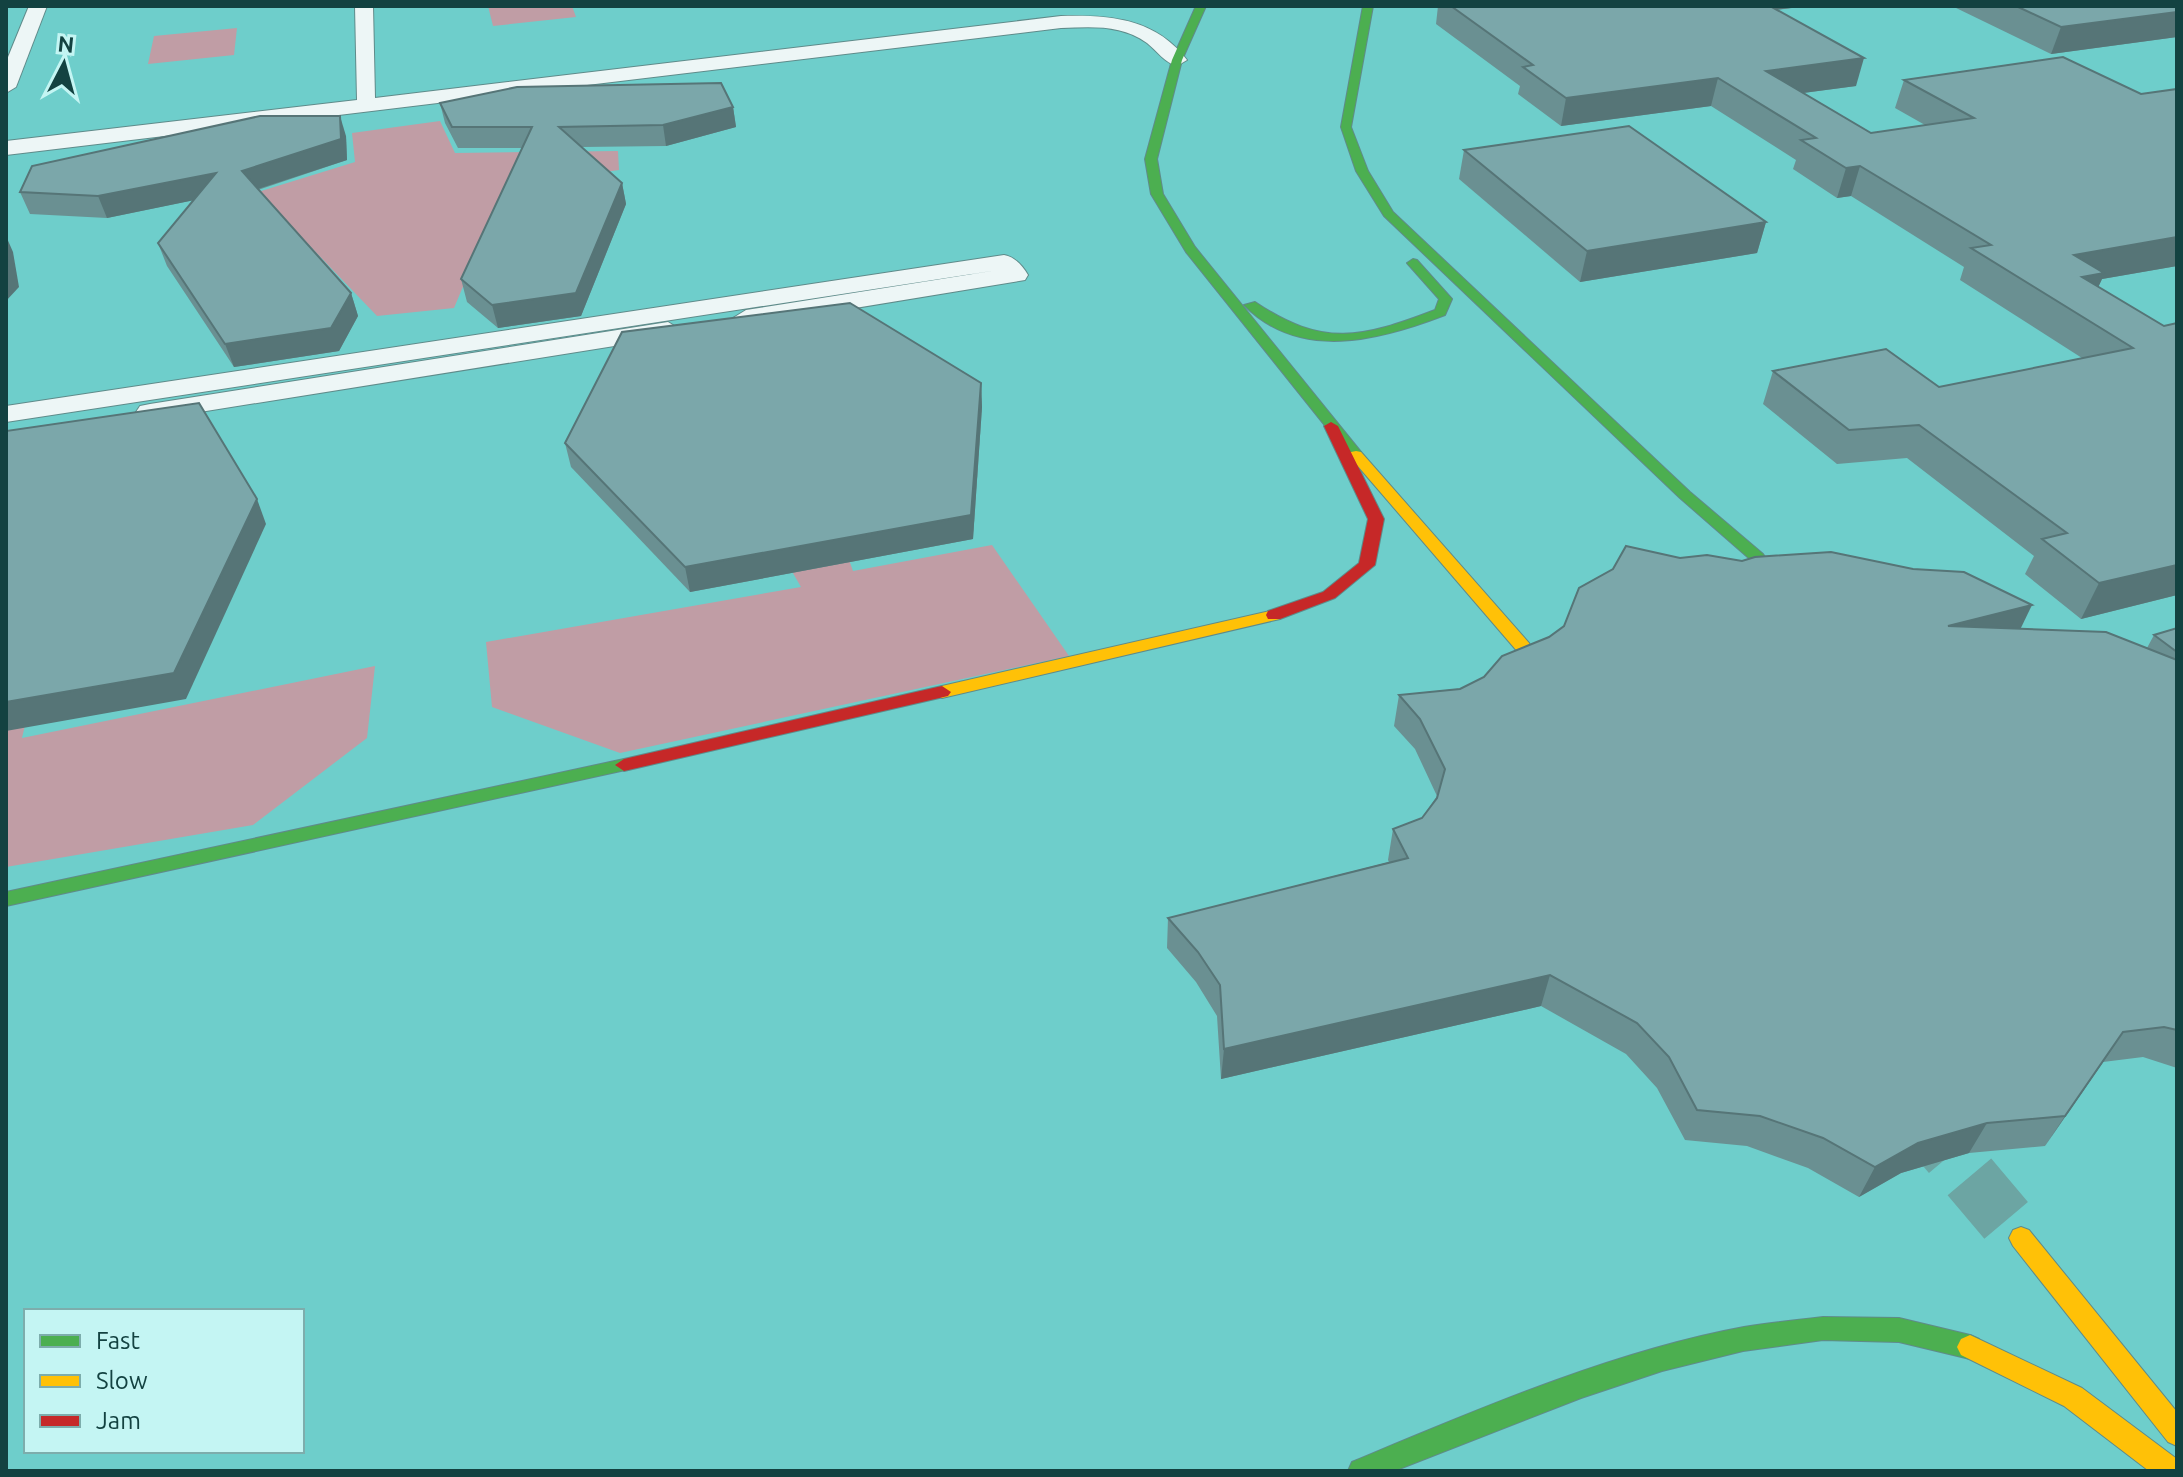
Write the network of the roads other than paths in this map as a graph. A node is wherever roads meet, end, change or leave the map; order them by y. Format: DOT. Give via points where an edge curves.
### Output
graph roads {
  1 [pos="38,6"];
  2 [pos="364,6"];
  3 [pos="1133,6"];
  4 [pos="1201,6"];
  5 [pos="1368,6"];
  6 [pos="1177,60"];
  7 [pos="6,87"];
  8 [pos="365,97"];
  9 [pos="6,139"];
  10 [pos="6,148"];
  11 [pos="1388,214"];
  12 [pos="1190,249"];
  13 [pos="6,414"];
  14 [pos="1331,426"];
  15 [pos="6,434"];
  16 [pos="1757,557"];
  17 [pos="1523,647"];
  18 [pos="6,899"];
  19 [pos="2021,1238"];
  20 [pos="2177,1433"];
  21 [pos="1361,1471"];
  22 [pos="2171,1471"];
  1 -- 7 [label="street"];
  2 -- 8 [label="street"];
  3 -- 8 [label="street"];
  4 -- 6 [label="street"];
  5 -- 11 [label="street" via="1346,127 1362,171"];
  6 -- 10 [label="street" via="1154,36 1132,25 1061,22"];
  6 -- 12 [label="street" via="1151,159 1157,194"];
  8 -- 9 [label="street"];
  11 -- 12 [label="street" via="1409,259 1446,299 1440,312 1367,337 1323,340 1296,336 1269,323"];
  11 -- 16 [label="street"];
  12 -- 14 [label="street"];
  13 -- 15 [label="street" via="1004,262 1016,275"];
  14 -- 17 [label="street"];
  14 -- 18 [label="street" via="1376,519 1367,565 1329,595 1284,613 601,770"];
  19 -- 20 [label="street"];
  21 -- 22 [label="street" via="1643,1365 1749,1336 1870,1325 1967,1345 2073,1397"];
}
